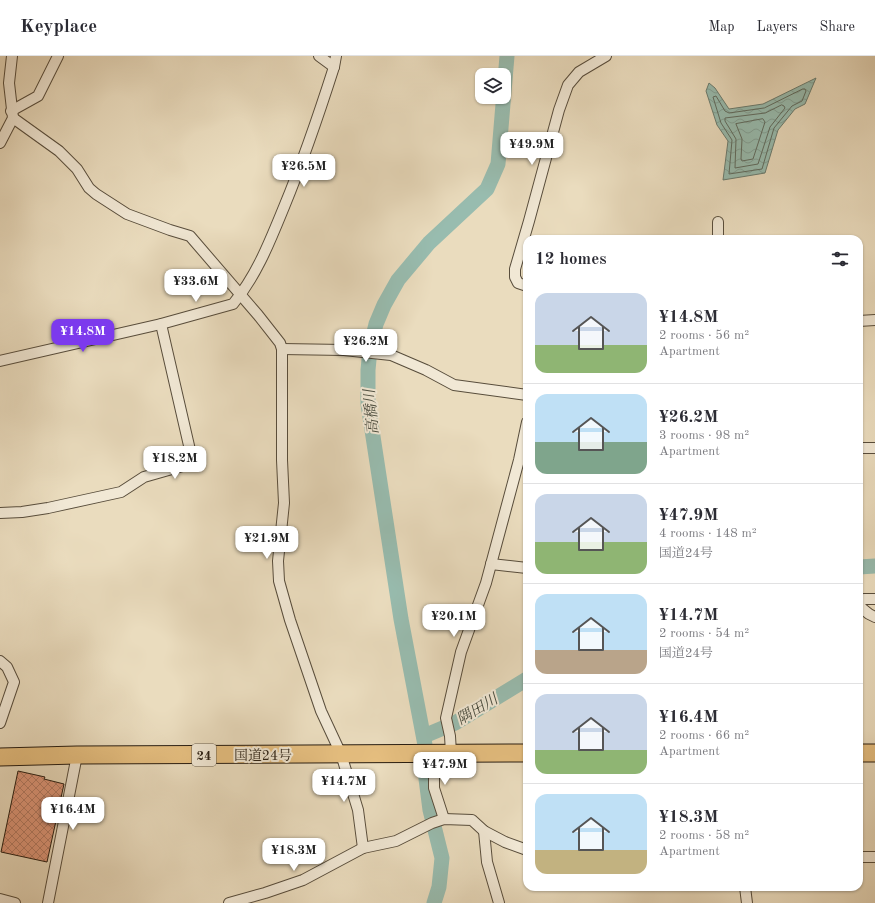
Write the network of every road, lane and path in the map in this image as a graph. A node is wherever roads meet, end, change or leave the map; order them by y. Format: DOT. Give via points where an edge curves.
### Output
graph roads {
  1 [pos="12,56"];
  2 [pos="58,56"];
  3 [pos="319,56"];
  4 [pos="336,56"];
  5 [pos="606,56"];
  6 [pos="334,67"];
  7 [pos="12,114"];
  8 [pos="0,143"];
  9 [pos="718,222"];
  10 [pos="525,235"];
  11 [pos="718,235"];
  12 [pos="523,242"];
  13 [pos="523,285"];
  14 [pos="240,295"];
  15 [pos="875,320"];
  16 [pos="863,321"];
  17 [pos="160,324"];
  18 [pos="282,349"];
  19 [pos="0,361"];
  20 [pos="523,395"];
  21 [pos="523,444"];
  22 [pos="863,448"];
  23 [pos="875,448"];
  24 [pos="0,513"];
  25 [pos="491,564"];
  26 [pos="523,568"];
  27 [pos="875,599"];
  28 [pos="863,600"];
  29 [pos="863,609"];
  30 [pos="875,618"];
  31 [pos="0,661"];
  32 [pos="0,723"];
  33 [pos="523,753"];
  34 [pos="863,753"];
  35 [pos="875,753"];
  36 [pos="341,754"];
  37 [pos="443,754"];
  38 [pos="77,755"];
  39 [pos="0,757"];
  40 [pos="444,819"];
  41 [pos="484,831"];
  42 [pos="363,848"];
  43 [pos="523,849"];
  44 [pos="863,857"];
  45 [pos="875,857"];
  46 [pos="746,891"];
  47 [pos="0,899"];
  48 [pos="15,903"];
  49 [pos="48,903"];
  50 [pos="229,903"];
  51 [pos="499,903"];
  52 [pos="747,903"];
  1 -- 7 [label="street" via="9,83"];
  2 -- 7 [label="street" via="38,96"];
  3 -- 6 [label="street"];
  4 -- 6 [label="street"];
  5 -- 10 [label="street" via="579,72 568,85"];
  6 -- 14 [label="street" via="306,154 262,259"];
  7 -- 8 [label="street"];
  7 -- 14 [label="street" via="59,151 96,194 127,214 190,236"];
  9 -- 11 [label="street"];
  12 -- 13 [label="street" via="515,269 518,283"];
  14 -- 17 [label="street" via="233,304"];
  14 -- 18 [label="street" via="280,343"];
  15 -- 16 [label="street"];
  17 -- 19 [label="street"];
  17 -- 24 [label="street" via="193,463 144,478 121,492 48,508"];
  18 -- 20 [label="street" via="344,350 391,355 454,386"];
  18 -- 36 [label="street" via="284,503 278,561 279,581 321,711"];
  21 -- 25 [label="street"];
  22 -- 23 [label="street"];
  25 -- 26 [label="street"];
  25 -- 37 [label="street" via="460,652 446,718 450,736"];
  27 -- 28 [label="street"];
  29 -- 30 [label="street"];
  31 -- 32 [label="street" via="7,667 14,682"];
  33 -- 37 [label="highway, 国道24号 / 24"];
  34 -- 35 [label="highway"];
  36 -- 37 [label="highway, 国道24号 / 24"];
  36 -- 38 [label="highway, 国道24号 / 24"];
  36 -- 42 [label="street" via="358,810"];
  37 -- 40 [label="street" via="434,768 434,788"];
  38 -- 39 [label="highway, 国道24号 / 24"];
  38 -- 49 [label="street"];
  40 -- 41 [label="street" via="472,820"];
  40 -- 42 [label="street" via="396,841"];
  41 -- 43 [label="street"];
  41 -- 51 [label="street" via="487,862"];
  42 -- 50 [label="street" via="303,880"];
  44 -- 45 [label="street"];
  46 -- 52 [label="street"];
  47 -- 48 [label="street"];
}
